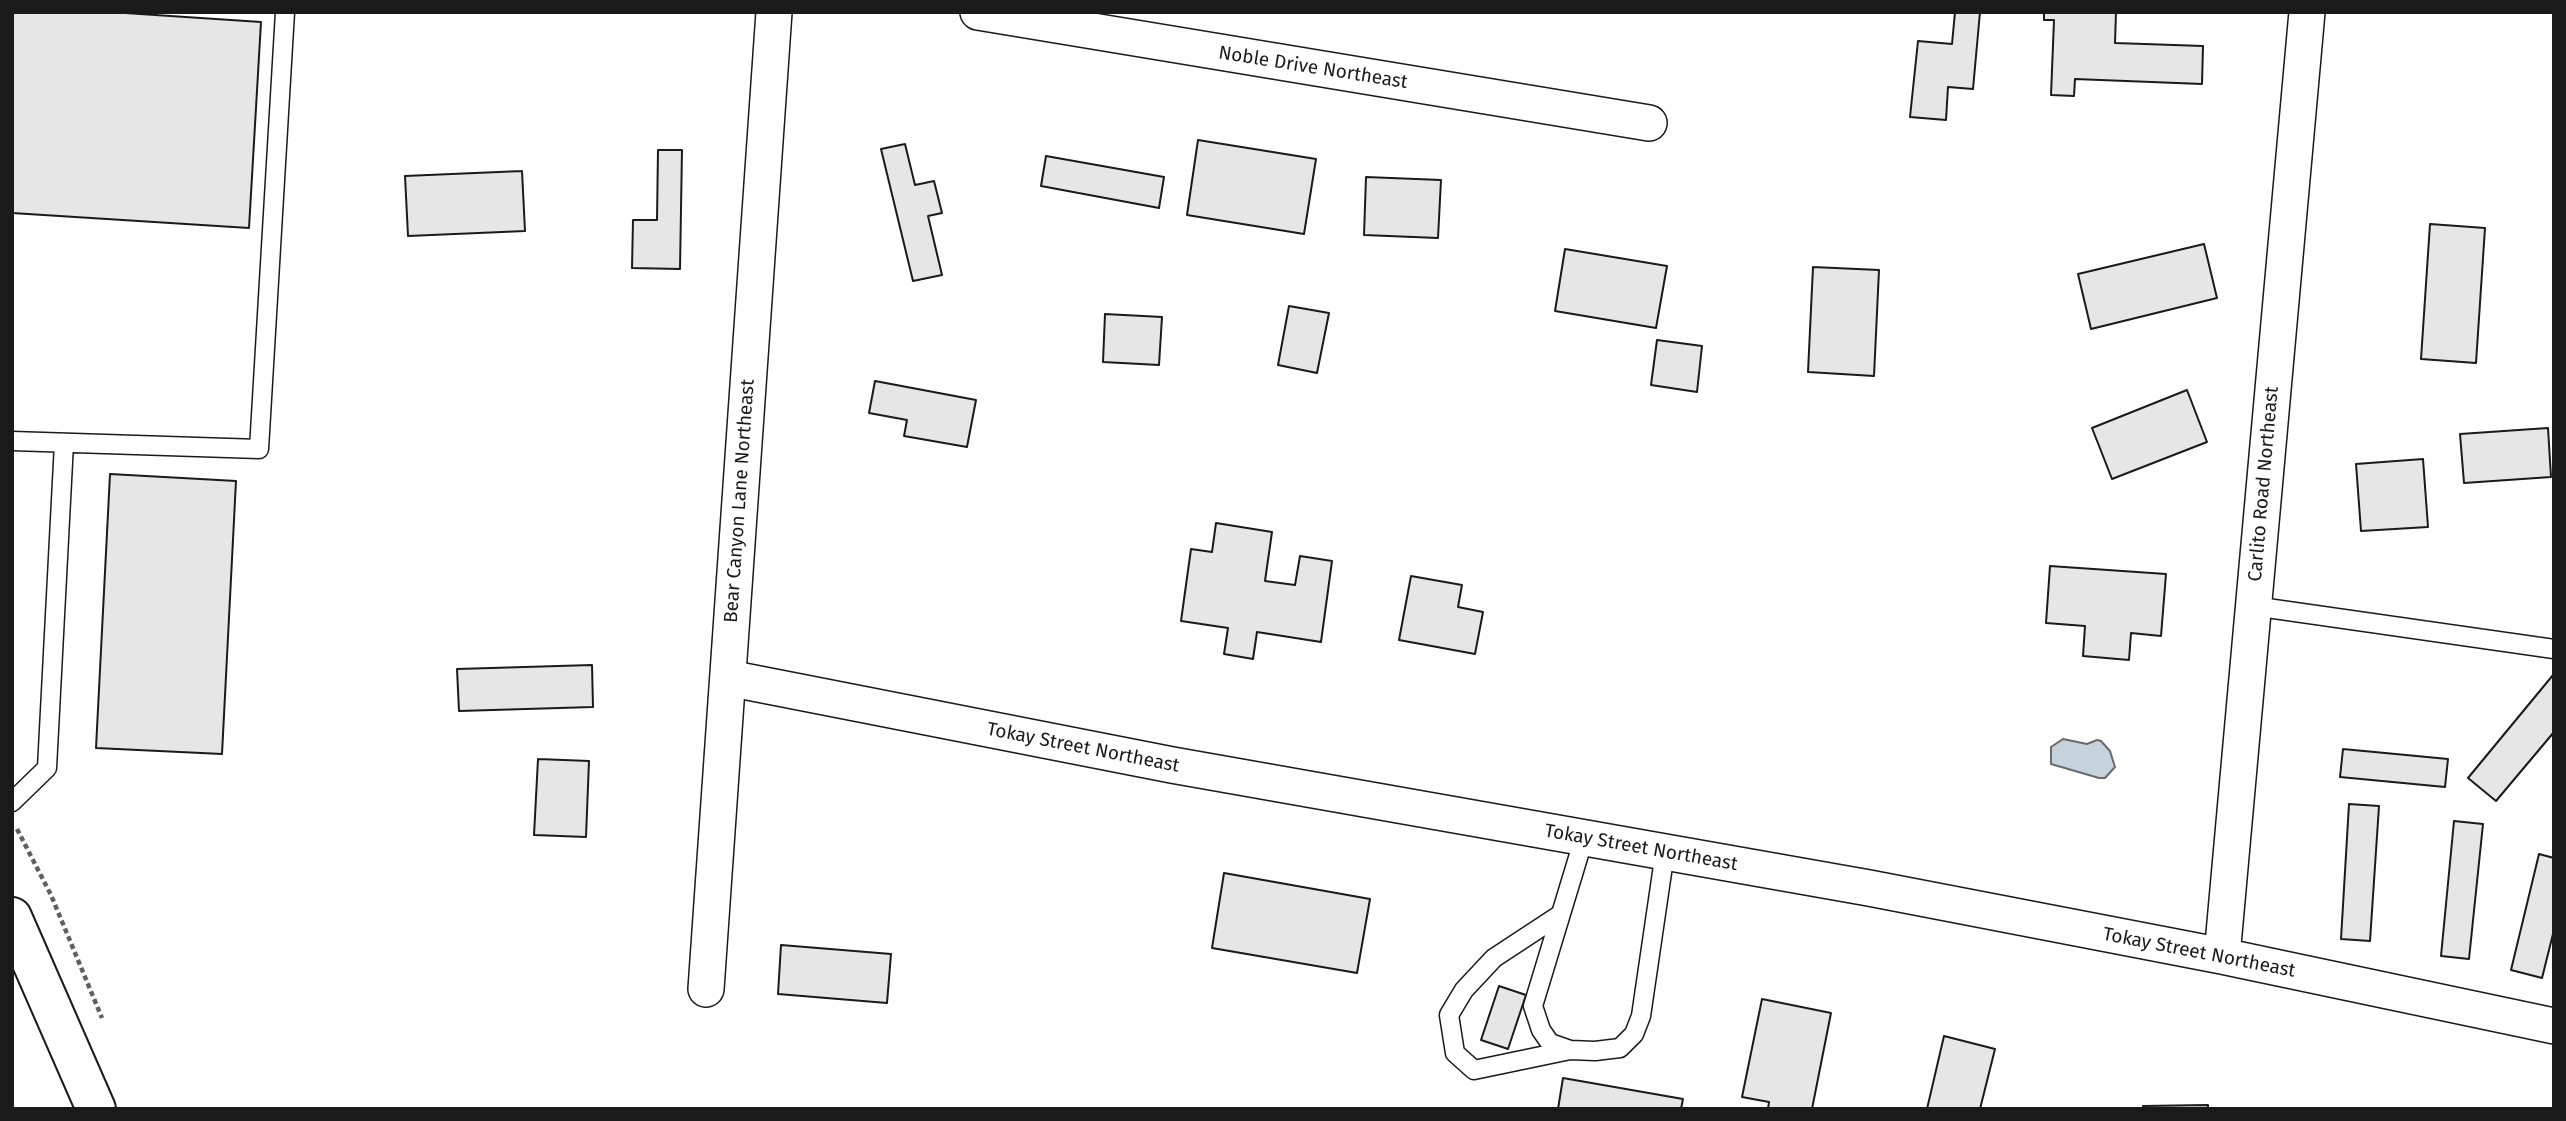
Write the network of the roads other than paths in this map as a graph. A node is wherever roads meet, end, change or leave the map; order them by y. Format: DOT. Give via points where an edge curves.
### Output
graph roads {
  1 [pos="285,12"];
  2 [pos="774,12"];
  3 [pos="978,12"];
  4 [pos="2306,12"];
  5 [pos="1649,123"];
  6 [pos="12,441"];
  7 [pos="64,443"];
  8 [pos="2253,606"];
  9 [pos="2554,649"];
  10 [pos="728,678"];
  11 [pos="12,802"];
  12 [pos="1584,838"];
  13 [pos="1665,852"];
  14 [pos="1561,914"];
  15 [pos="12,917"];
  16 [pos="2222,957"];
  17 [pos="706,989"];
  18 [pos="2554,1026"];
  19 [pos="1570,1050"];
  20 [pos="96,1109"];
  1 -- 7 [label="lane" via="259,449"];
  2 -- 10 [label="street, Bear Canyon Lane Northeast"];
  3 -- 5 [label="street, Noble Drive Northeast"];
  4 -- 8 [label="street, Carlito Road Northeast"];
  6 -- 7 [label="lane"];
  7 -- 11 [label="lane" via="47,768"];
  8 -- 9 [label="lane"];
  8 -- 16 [label="street, Carlito Road Northeast"];
  10 -- 12 [label="street, Tokay Street Northeast" via="1172,765"];
  10 -- 17 [label="street, Bear Canyon Lane Northeast"];
  12 -- 13 [label="street, Tokay Street Northeast"];
  12 -- 14 [label="lane"];
  13 -- 16 [label="street, Tokay Street Northeast"];
  13 -- 19 [label="lane" via="1641,1016 1634,1034 1620,1048"];
  14 -- 19 [label="lane" via="1533,1006 1550,1043"];
  14 -- 19 [label="lane" via="1494,958 1464,990 1450,1015 1455,1053 1474,1070"];
  15 -- 20 [label="main road"];
  16 -- 18 [label="street, Tokay Street Northeast"];
}
